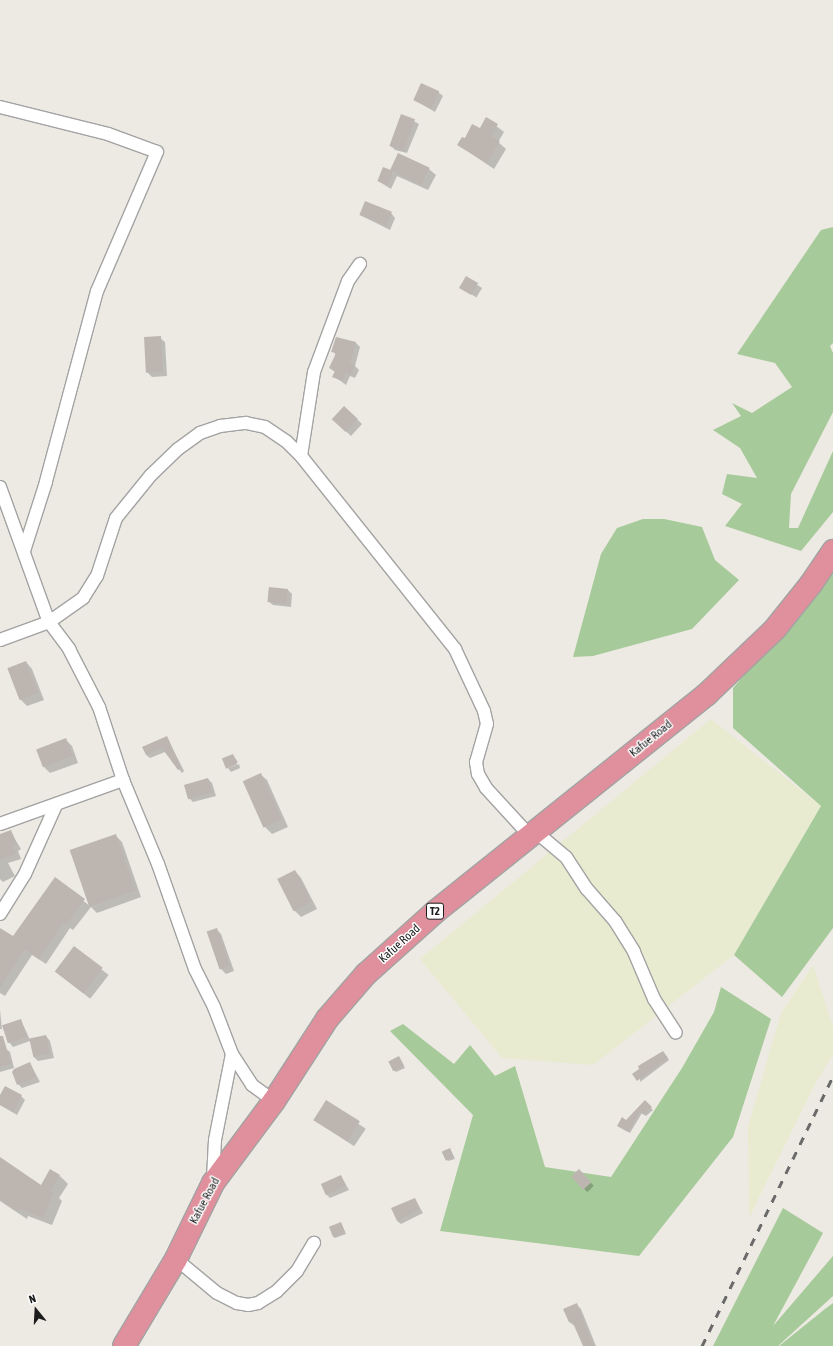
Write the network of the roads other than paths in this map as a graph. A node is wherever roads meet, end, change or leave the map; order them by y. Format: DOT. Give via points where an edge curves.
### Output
graph roads {
  1 [pos="0,108"];
  2 [pos="360,264"];
  3 [pos="302,456"];
  4 [pos="0,487"];
  5 [pos="24,551"];
  6 [pos="833,552"];
  7 [pos="49,622"];
  8 [pos="0,640"];
  9 [pos="123,780"];
  10 [pos="56,805"];
  11 [pos="0,824"];
  12 [pos="533,834"];
  13 [pos="0,914"];
  14 [pos="676,1033"];
  15 [pos="232,1054"];
  16 [pos="274,1101"];
  17 [pos="213,1183"];
  18 [pos="314,1243"];
  19 [pos="176,1259"];
  20 [pos="124,1346"];
  1 -- 5 [label="street" via="108,134 156,152 97,291 46,482"];
  2 -- 3 [label="street" via="348,281 314,372"];
  3 -- 7 [label="street" via="265,427 246,423 220,426 200,433 178,449 128,502 110,532 91,588 74,607"];
  3 -- 12 [label="street" via="455,649 484,711 487,724 476,762 478,774 486,788"];
  4 -- 5 [label="street"];
  5 -- 7 [label="street"];
  6 -- 12 [label="highway, Kafue Road / T2" via="775,629 706,695"];
  7 -- 8 [label="street"];
  7 -- 9 [label="street" via="69,649 99,707"];
  9 -- 10 [label="street"];
  9 -- 15 [label="street" via="158,864 195,969 214,1007"];
  10 -- 11 [label="street"];
  10 -- 13 [label="street" via="25,874"];
  12 -- 14 [label="street" via="566,857 587,889 615,921 634,952 654,999"];
  12 -- 16 [label="highway, Kafue Road / T2" via="435,912 366,974 327,1019"];
  15 -- 16 [label="street" via="252,1085"];
  15 -- 17 [label="street" via="215,1140"];
  16 -- 17 [label="highway, Kafue Road / T2"];
  17 -- 19 [label="highway, Kafue Road / T2"];
  18 -- 19 [label="street" via="297,1271 277,1291 258,1303 237,1303 217,1292"];
  19 -- 20 [label="highway, Kafue Road / T2"];
}
